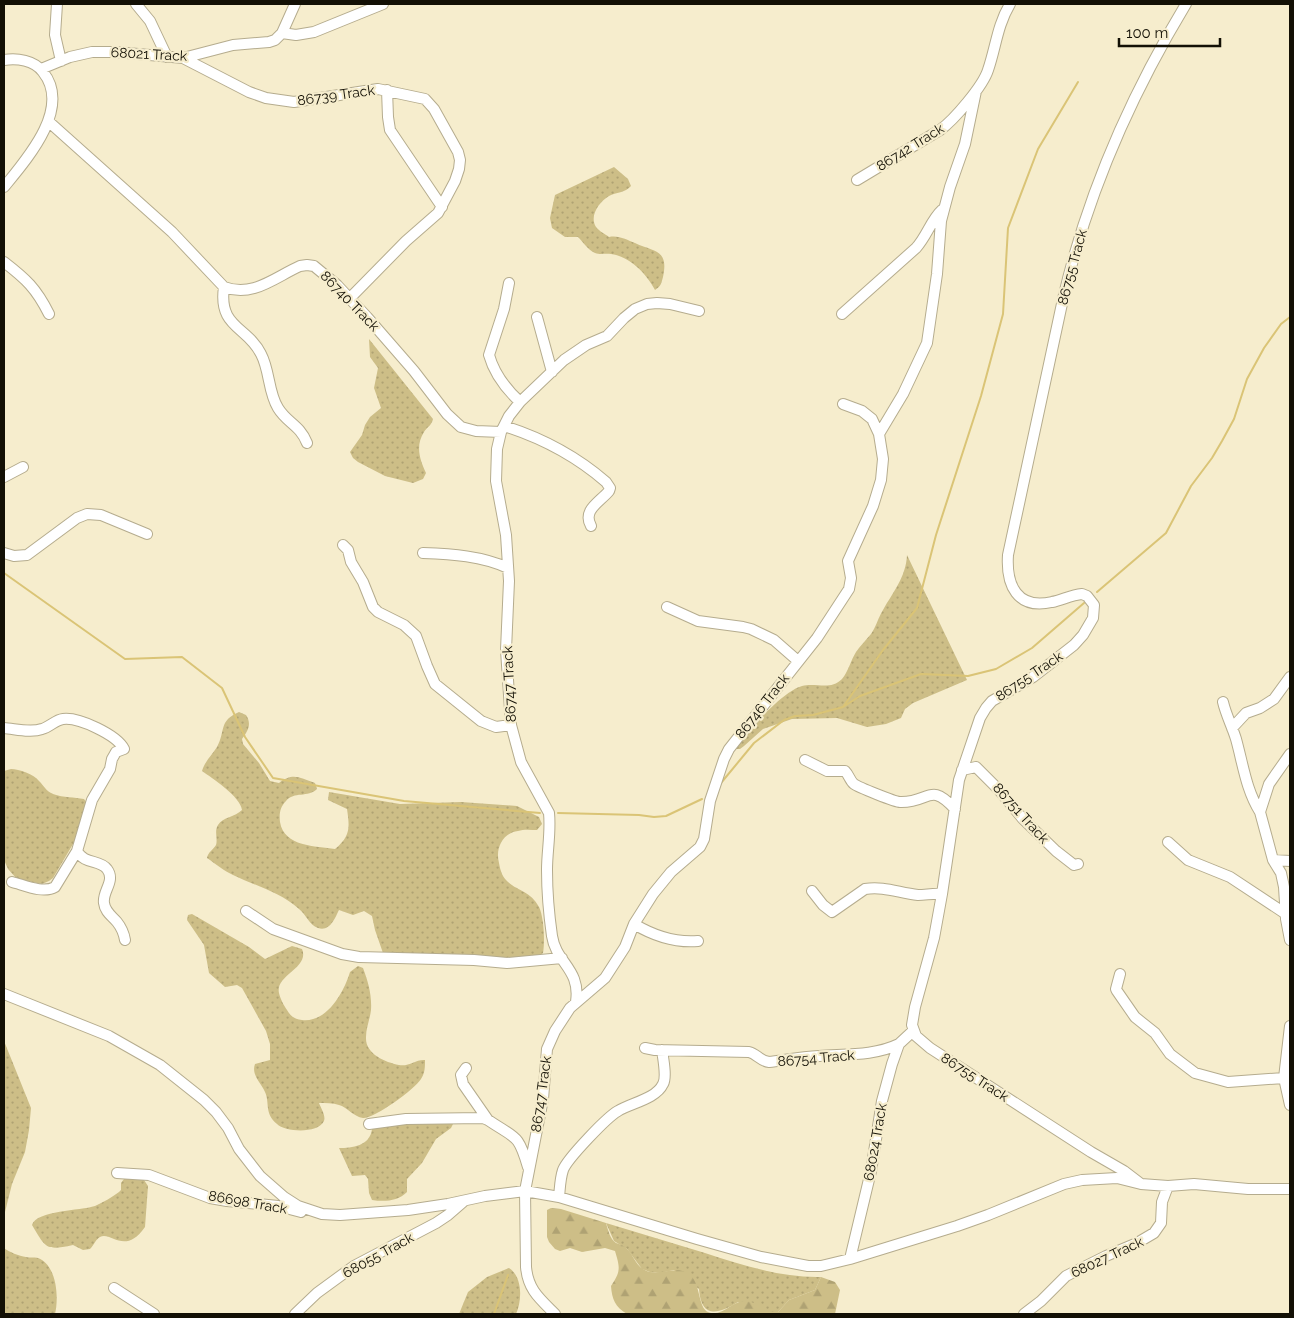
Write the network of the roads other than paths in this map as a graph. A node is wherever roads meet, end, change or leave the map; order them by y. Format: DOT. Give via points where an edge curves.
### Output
graph roads {
  1 [pos="57,4"];
  2 [pos="136,4"];
  3 [pos="295,4"];
  4 [pos="383,4"];
  5 [pos="1010,4"];
  6 [pos="1186,4"];
  7 [pos="282,33"];
  8 [pos="167,57"];
  9 [pos="183,58"];
  10 [pos="4,60"];
  11 [pos="61,61"];
  12 [pos="41,69"];
  13 [pos="387,90"];
  14 [pos="976,91"];
  15 [pos="48,121"];
  16 [pos="857,180"];
  17 [pos="4,187"];
  18 [pos="442,207"];
  19 [pos="944,208"];
  20 [pos="4,262"];
  21 [pos="509,283"];
  22 [pos="224,287"];
  23 [pos="350,298"];
  24 [pos="699,312"];
  25 [pos="49,314"];
  26 [pos="842,314"];
  27 [pos="537,317"];
  28 [pos="552,372"];
  29 [pos="520,402"];
  30 [pos="843,404"];
  31 [pos="503,429"];
  32 [pos="880,434"];
  33 [pos="307,443"];
  34 [pos="23,467"];
  35 [pos="4,477"];
  36 [pos="591,526"];
  37 [pos="147,534"];
  38 [pos="343,544"];
  39 [pos="4,553"];
  40 [pos="423,553"];
  41 [pos="508,568"];
  42 [pos="667,608"];
  43 [pos="798,661"];
  44 [pos="1290,677"];
  45 [pos="1223,702"];
  46 [pos="511,725"];
  47 [pos="4,728"];
  48 [pos="1232,728"];
  49 [pos="1290,754"];
  50 [pos="806,760"];
  51 [pos="962,770"];
  52 [pos="955,809"];
  53 [pos="1260,812"];
  54 [pos="1168,842"];
  55 [pos="78,851"];
  56 [pos="1273,860"];
  57 [pos="1290,861"];
  58 [pos="1078,864"];
  59 [pos="12,882"];
  60 [pos="812,891"];
  61 [pos="942,894"];
  62 [pos="246,911"];
  63 [pos="1286,914"];
  64 [pos="634,924"];
  65 [pos="125,940"];
  66 [pos="1290,940"];
  67 [pos="698,941"];
  68 [pos="562,958"];
  69 [pos="1120,974"];
  70 [pos="4,994"];
  71 [pos="576,1002"];
  72 [pos="1290,1026"];
  73 [pos="913,1031"];
  74 [pos="898,1044"];
  75 [pos="645,1048"];
  76 [pos="662,1050"];
  77 [pos="466,1068"];
  78 [pos="1284,1078"];
  79 [pos="1290,1105"];
  80 [pos="488,1120"];
  81 [pos="370,1124"];
  82 [pos="529,1168"];
  83 [pos="117,1172"];
  84 [pos="1141,1184"];
  85 [pos="1168,1186"];
  86 [pos="1290,1188"];
  87 [pos="525,1192"];
  88 [pos="559,1197"];
  89 [pos="463,1201"];
  90 [pos="322,1214"];
  91 [pos="850,1259"];
  92 [pos="114,1288"];
  93 [pos="1041,1301"];
  94 [pos="154,1314"];
  95 [pos="295,1314"];
  96 [pos="555,1314"];
  97 [pos="1024,1314"];
  98 [pos="1040,1314"];
  1 -- 11 [label="street" via="55,35"];
  2 -- 8 [label="street" via="150,21"];
  3 -- 7 [label="street"];
  4 -- 7 [label="street" via="314,32"];
  5 -- 14 [label="street, 86742 Track" via="998,28 988,70"];
  6 -- 51 [label="street, 86755 Track" via="1116,138 1080,236 1063,299 1008,555 1010,582 1021,599 1041,604 1082,594 1094,605 1093,618 1063,655 1000,695 986,708"];
  7 -- 9 [label="street, 68021 Track" via="268,42 233,45"];
  8 -- 9 [label="street, 68021 Track"];
  8 -- 11 [label="street, 68021 Track" via="104,51 82,53"];
  9 -- 13 [label="street, 86739 Track" via="249,92 275,100 294,102 366,89"];
  10 -- 12 [label="street" via="23,60"];
  11 -- 12 [label="street, 68021 Track"];
  12 -- 15 [label="street" via="52,88 52,111"];
  13 -- 18 [label="street" via="390,130"];
  13 -- 18 [label="street, 86739 Track" via="430,103 458,152 459,168"];
  14 -- 16 [label="street, 86742 Track" via="940,130"];
  14 -- 19 [label="street" via="966,144"];
  15 -- 17 [label="street" via="27,158"];
  15 -- 22 [label="street" via="172,232"];
  18 -- 23 [label="street, 86739 Track"];
  19 -- 26 [label="street" via="916,248"];
  19 -- 32 [label="street" via="927,343"];
  20 -- 25 [label="street" via="34,287"];
  21 -- 29 [label="street" via="489,355 504,385"];
  22 -- 23 [label="street, 86740 Track" via="240,291 258,288 306,265 323,271"];
  22 -- 33 [label="street" via="226,312 237,329 256,346 266,365 278,408 298,427"];
  23 -- 31 [label="street, 86740 Track" via="455,422 468,430"];
  24 -- 28 [label="street, 86747 Track" via="670,304 642,306 624,318 607,336 577,350"];
  27 -- 28 [label="street"];
  28 -- 29 [label="street, 86747 Track"];
  29 -- 31 [label="street, 86747 Track"];
  30 -- 32 [label="street, 86746 Track" via="868,415"];
  31 -- 36 [label="street, 86740 Track" via="537,438 571,455 606,482 610,488 589,512"];
  31 -- 41 [label="street, 86747 Track" via="497,450 496,481 506,535"];
  32 -- 43 [label="street, 86746 Track" via="881,480 867,521 849,555 849,590"];
  34 -- 35 [label="street"];
  37 -- 39 [label="street" via="101,515 87,514 27,555"];
  38 -- 46 [label="street" via="373,607 416,636 435,684 473,716 496,727"];
  40 -- 41 [label="street" via="482,559"];
  41 -- 46 [label="street, 86747 Track" via="506,650"];
  42 -- 43 [label="street" via="707,623 742,627 774,640"];
  43 -- 64 [label="street, 86746 Track" via="724,759 700,847 664,880"];
  44 -- 48 [label="street" via="1274,699 1246,713"];
  45 -- 48 [label="street"];
  46 -- 68 [label="street, 86747 Track" via="521,762 549,813 547,871 552,936 554,948"];
  47 -- 55 [label="street" via="40,730 60,720 70,720 115,738 124,749 116,752 92,800"];
  48 -- 53 [label="street" via="1249,790"];
  49 -- 53 [label="street" via="1269,784"];
  50 -- 52 [label="street" via="827,772 845,772 852,783 891,801 906,802 934,794 940,795"];
  51 -- 52 [label="street, 86755 Track"];
  51 -- 58 [label="street, 86751 Track" via="976,767 1056,852 1074,865"];
  52 -- 61 [label="street, 86755 Track"];
  53 -- 56 [label="street"];
  54 -- 63 [label="street" via="1188,860 1230,877"];
  55 -- 59 [label="street" via="50,890"];
  55 -- 65 [label="street" via="84,859 107,869 110,877 104,904 118,922"];
  56 -- 57 [label="street"];
  56 -- 63 [label="street" via="1281,873"];
  60 -- 61 [label="street" via="832,912 871,888 920,895"];
  61 -- 73 [label="street, 86755 Track" via="915,1007"];
  62 -- 68 [label="street" via="273,929 359,957 507,964"];
  63 -- 66 [label="street"];
  64 -- 67 [label="street" via="660,937"];
  64 -- 71 [label="street, 86746 Track" via="625,947 605,978"];
  68 -- 71 [label="street, 86747 Track" via="574,980"];
  69 -- 78 [label="street" via="1117,991 1135,1017 1155,1033 1170,1054 1185,1067 1228,1082"];
  70 -- 90 [label="street" via="109,1036 160,1064 216,1112 260,1176 298,1206"];
  71 -- 82 [label="street, 86747 Track" via="555,1030 546,1049 543,1099"];
  72 -- 78 [label="street"];
  73 -- 74 [label="street"];
  73 -- 84 [label="street, 86755 Track" via="930,1048"];
  74 -- 76 [label="street, 86754 Track" via="874,1052 768,1062 749,1052"];
  74 -- 91 [label="street, 68024 Track" via="882,1100 871,1171"];
  75 -- 76 [label="street, 86754 Track"];
  76 -- 88 [label="street" via="665,1082 660,1090 617,1111 603,1123 568,1161 560,1179"];
  77 -- 80 [label="street" via="461,1075 463,1084"];
  78 -- 79 [label="street"];
  80 -- 81 [label="street" via="406,1119"];
  80 -- 82 [label="street" via="518,1139"];
  82 -- 87 [label="street, 86747 Track"];
  83 -- 90 [label="street, 86698 Track" via="149,1175 210,1198"];
  84 -- 85 [label="street"];
  84 -- 91 [label="street" via="1117,1178 1064,1184 988,1215"];
  85 -- 86 [label="street"];
  85 -- 93 [label="street, 68027 Track" via="1157,1230 1137,1243 1066,1276"];
  87 -- 88 [label="street"];
  87 -- 89 [label="street"];
  87 -- 96 [label="street, 86747 Track" via="527,1277 532,1290"];
  88 -- 91 [label="street" via="761,1257 808,1266"];
  89 -- 90 [label="street" via="408,1210"];
  89 -- 95 [label="street, 68055 Track" via="436,1223 354,1266"];
  92 -- 94 [label="street"];
  93 -- 97 [label="street, 68027 Track"];
  93 -- 98 [label="street"];
}
